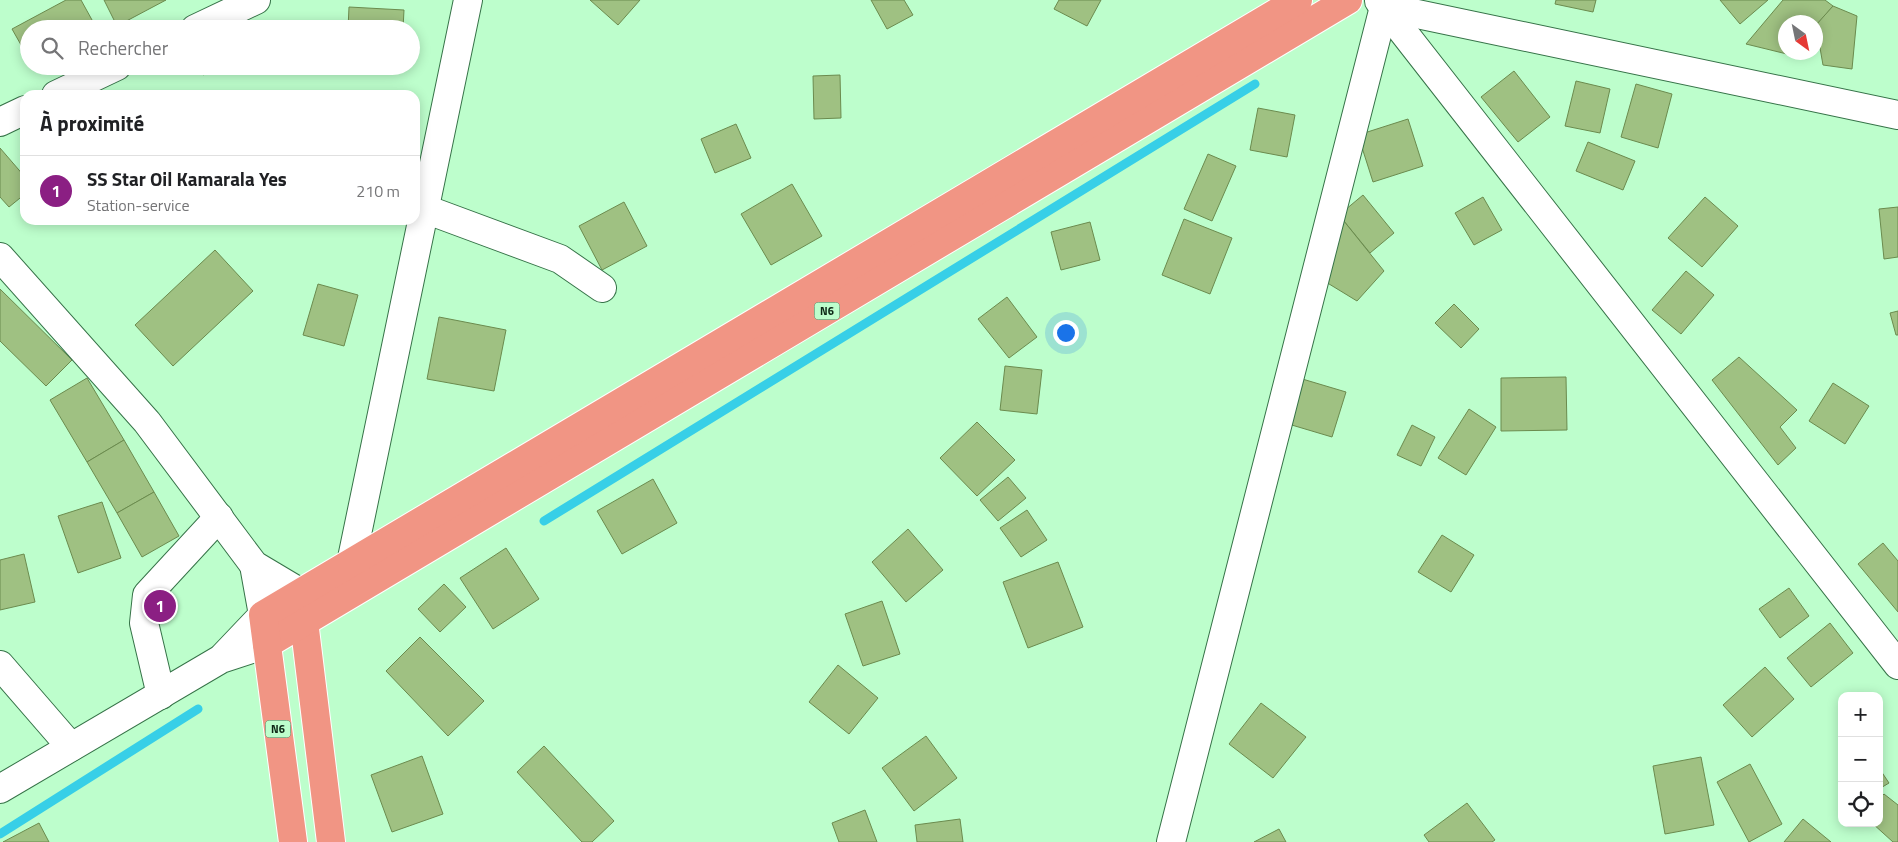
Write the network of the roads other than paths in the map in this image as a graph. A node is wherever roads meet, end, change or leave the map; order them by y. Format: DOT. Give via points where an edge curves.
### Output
graph roads {
  1 [pos="256,0"];
  2 [pos="468,0"];
  3 [pos="1298,0"];
  4 [pos="1348,0"];
  5 [pos="1381,4"];
  6 [pos="214,20"];
  7 [pos="97,75"];
  8 [pos="66,90"];
  9 [pos="20,112"];
  10 [pos="1898,115"];
  11 [pos="0,122"];
  12 [pos="425,209"];
  13 [pos="0,258"];
  14 [pos="602,288"];
  15 [pos="219,517"];
  16 [pos="351,563"];
  17 [pos="254,565"];
  18 [pos="301,593"];
  19 [pos="263,615"];
  20 [pos="305,621"];
  21 [pos="267,644"];
  22 [pos="221,659"];
  23 [pos="0,665"];
  24 [pos="1898,666"];
  25 [pos="160,695"];
  26 [pos="71,747"];
  27 [pos="0,788"];
  28 [pos="293,842"];
  29 [pos="331,842"];
  30 [pos="1171,842"];
  1 -- 6 [label="street"];
  2 -- 12 [label="street"];
  3 -- 16 [label="highway, N6"];
  4 -- 20 [label="highway, N6"];
  5 -- 10 [label="street"];
  5 -- 24 [label="street"];
  5 -- 30 [label="street"];
  7 -- 8 [label="street"];
  9 -- 11 [label="street"];
  12 -- 14 [label="street" via="560,259"];
  12 -- 16 [label="street"];
  13 -- 15 [label="street" via="147,422"];
  15 -- 17 [label="street"];
  15 -- 25 [label="street" via="147,595 144,623"];
  16 -- 18 [label="highway, N6"];
  17 -- 18 [label="street"];
  17 -- 19 [label="street"];
  18 -- 19 [label="highway, N6"];
  18 -- 20 [label="highway"];
  19 -- 21 [label="highway, N6"];
  19 -- 22 [label="street"];
  20 -- 21 [label="highway"];
  20 -- 29 [label="highway"];
  21 -- 22 [label="street"];
  21 -- 28 [label="highway, N6"];
  22 -- 25 [label="street"];
  23 -- 26 [label="street"];
  25 -- 26 [label="street"];
  26 -- 27 [label="street"];
}
